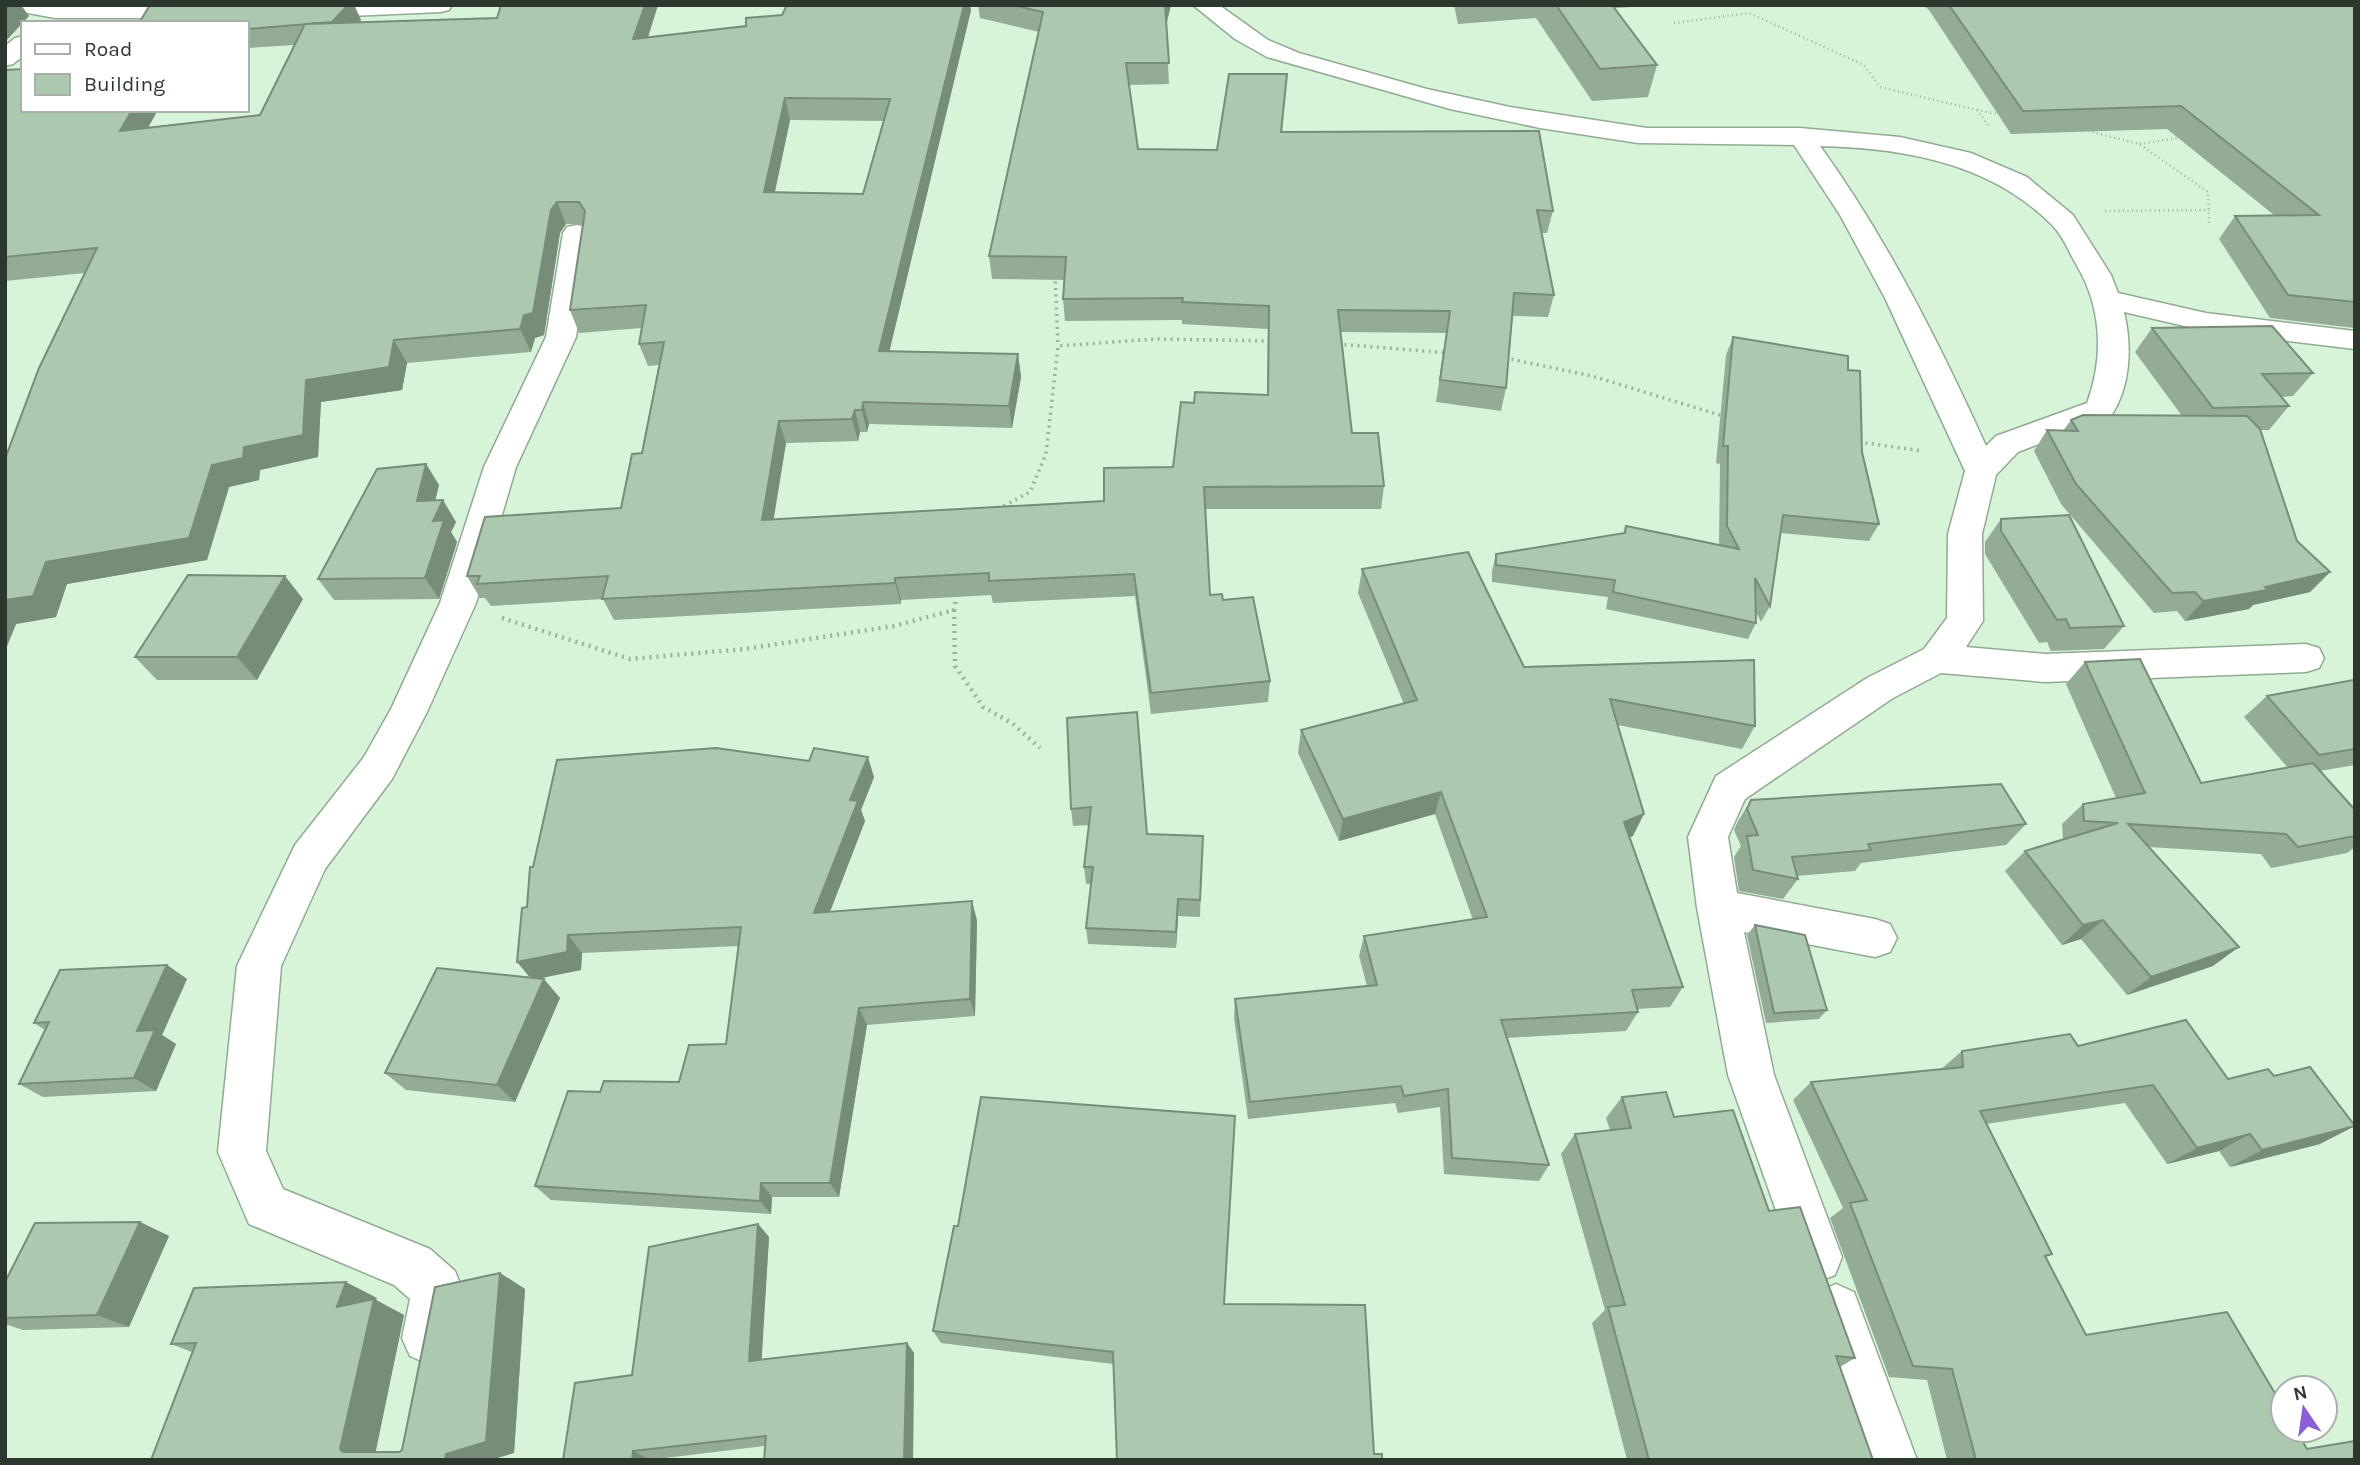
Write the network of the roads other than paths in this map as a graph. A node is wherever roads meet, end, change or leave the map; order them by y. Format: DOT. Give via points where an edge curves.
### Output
graph roads {
  1 [pos="20,5"];
  2 [pos="441,5"];
  3 [pos="1204,5"];
  4 [pos="222,11"];
  5 [pos="278,11"];
  6 [pos="50,17"];
  7 [pos="21,45"];
  8 [pos="5,59"];
  9 [pos="1800,136"];
  10 [pos="577,233"];
  11 [pos="2106,299"];
  12 [pos="2355,340"];
  13 [pos="1978,465"];
  14 [pos="2306,658"];
  15 [pos="1937,659"];
  16 [pos="1718,908"];
  17 [pos="1875,939"];
  18 [pos="421,1368"];
  19 [pos="1890,1460"];
  1 -- 6 [label="street"];
  2 -- 5 [label="street"];
  3 -- 9 [label="street" via="1268,49 1375,83 1490,111 1647,136"];
  4 -- 6 [label="street"];
  7 -- 8 [label="street"];
  9 -- 11 [label="street" via="1884,142 1953,154 2014,181 2059,215 2090,258"];
  9 -- 13 [label="street" via="1823,166 1899,294"];
  10 -- 18 [label="street" via="561,337 500,467 458,603 378,768 310,858 259,966 242,1152 266,1207 412,1267 437,1289"];
  11 -- 12 [label="street" via="2206,322"];
  11 -- 13 [label="street" via="2115,337 2111,383 2100,409 2007,444"];
  13 -- 15 [label="street" via="1965,534 1965,621"];
  14 -- 15 [label="street" via="2045,668"];
  15 -- 16 [label="street" via="1880,688 1730,788 1708,837"];
  16 -- 17 [label="street"];
  16 -- 19 [label="street" via="1751,1075"];
}
